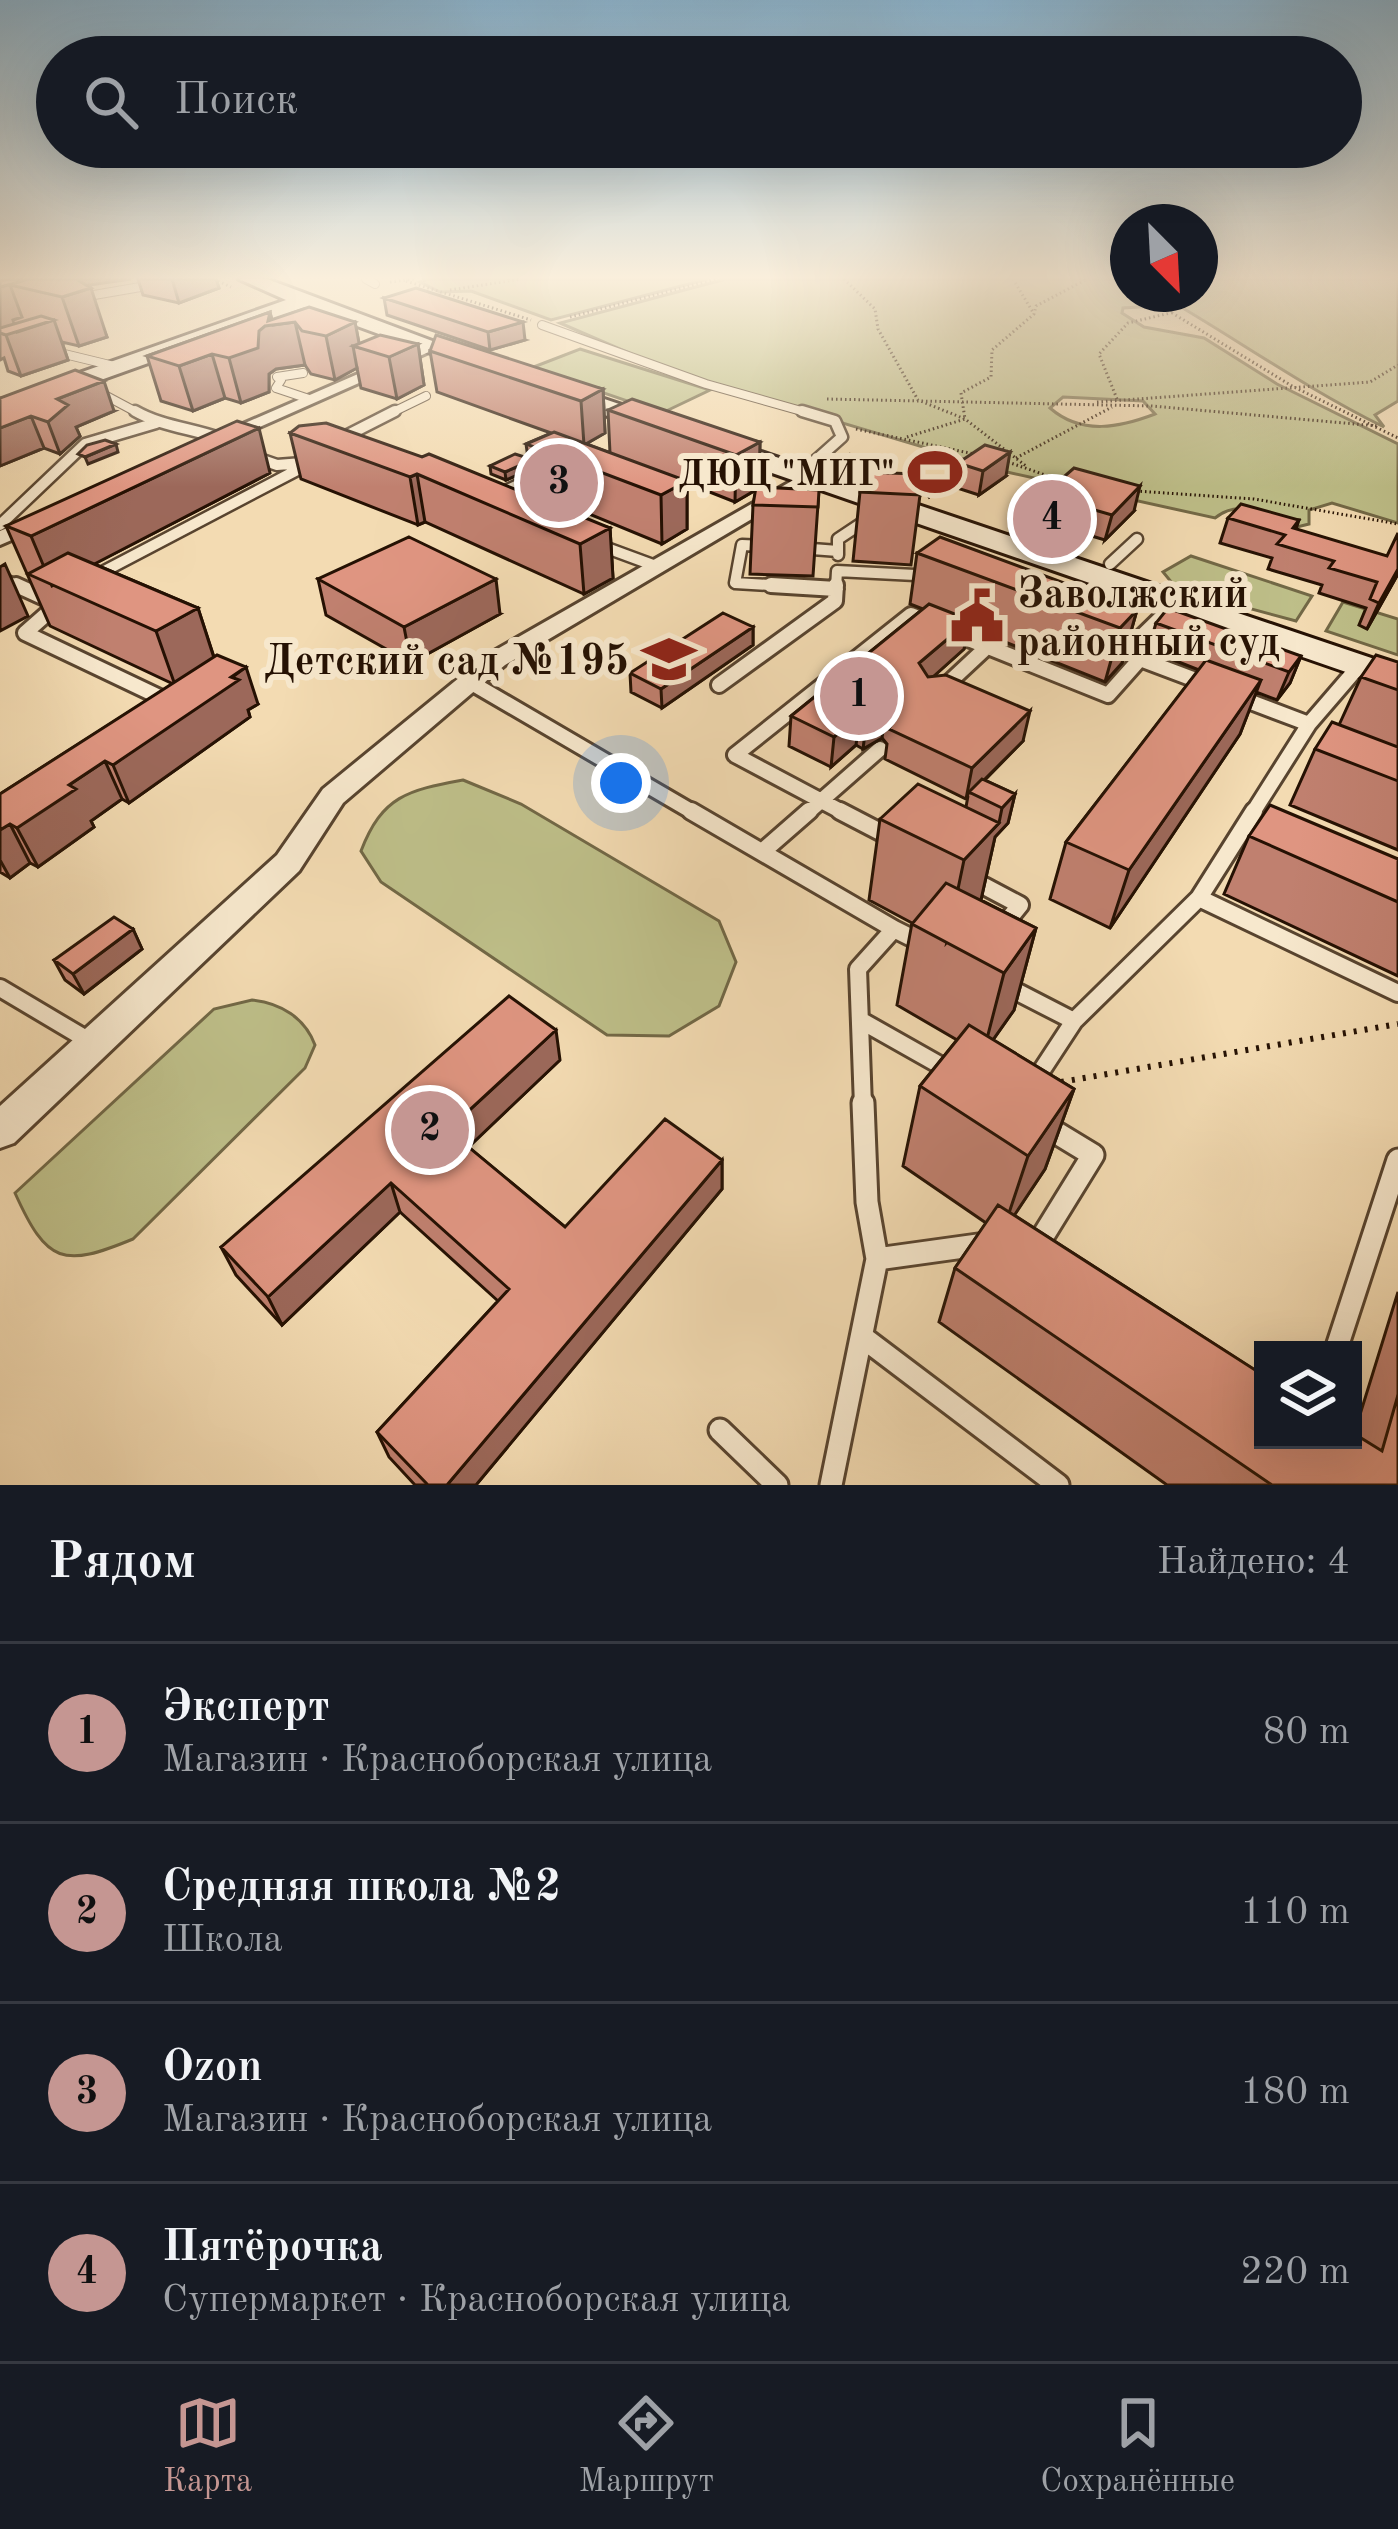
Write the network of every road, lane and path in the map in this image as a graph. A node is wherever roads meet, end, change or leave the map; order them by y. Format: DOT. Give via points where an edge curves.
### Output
graph roads {
  1 [pos="170,348"];
  2 [pos="427,348"];
  3 [pos="438,348"];
  4 [pos="607,348"];
  5 [pos="889,348"];
  6 [pos="994,348"];
  7 [pos="1105,348"];
  8 [pos="1232,348"];
  9 [pos="33,349"];
  10 [pos="146,357"];
  11 [pos="170,364"];
  12 [pos="1398,365"];
  13 [pos="118,367"];
  14 [pos="303,373"];
  15 [pos="74,382"];
  16 [pos="1292,386"];
  17 [pos="426,395"];
  18 [pos="309,399"];
  19 [pos="825,399"];
  20 [pos="918,400"];
  21 [pos="966,401"];
  22 [pos="1116,402"];
  23 [pos="0,409"];
  24 [pos="965,419"];
  25 [pos="835,421"];
  26 [pos="156,423"];
  27 [pos="1378,427"];
  28 [pos="842,437"];
  29 [pos="896,438"];
  30 [pos="1398,438"];
  31 [pos="214,440"];
  32 [pos="725,448"];
  33 [pos="189,452"];
  34 [pos="335,456"];
  35 [pos="983,456"];
  36 [pos="1016,458"];
  37 [pos="1005,460"];
  38 [pos="311,463"];
  39 [pos="289,465"];
  40 [pos="888,470"];
  41 [pos="1030,470"];
  42 [pos="549,471"];
  43 [pos="811,478"];
  44 [pos="1083,484"];
  45 [pos="1126,490"];
  46 [pos="891,505"];
  47 [pos="63,510"];
  48 [pos="514,512"];
  49 [pos="1398,524"];
  50 [pos="0,525"];
  51 [pos="574,535"];
  52 [pos="0,539"];
  53 [pos="1137,539"];
  54 [pos="838,550"];
  55 [pos="1110,564"];
  56 [pos="653,566"];
  57 [pos="837,571"];
  58 [pos="915,575"];
  59 [pos="936,575"];
  60 [pos="0,578"];
  61 [pos="89,579"];
  62 [pos="902,586"];
  63 [pos="836,589"];
  64 [pos="69,590"];
  65 [pos="49,600"];
  66 [pos="1178,602"];
  67 [pos="1110,638"];
  68 [pos="988,646"];
  69 [pos="1136,652"];
  70 [pos="1359,666"];
  71 [pos="1398,679"];
  72 [pos="470,682"];
  73 [pos="719,685"];
  74 [pos="932,698"];
  75 [pos="155,718"];
  76 [pos="1309,724"];
  77 [pos="880,749"];
  78 [pos="1289,755"];
  79 [pos="1311,764"];
  80 [pos="820,801"];
  81 [pos="1238,836"];
  82 [pos="900,842"];
  83 [pos="1258,844"];
  84 [pos="762,852"];
  85 [pos="960,874"];
  86 [pos="1198,898"];
  87 [pos="894,929"];
  88 [pos="995,936"];
  89 [pos="932,948"];
  90 [pos="991,979"];
  91 [pos="0,988"];
  92 [pos="1398,993"];
  93 [pos="860,1020"];
  94 [pos="1074,1022"];
  95 [pos="1398,1024"];
  96 [pos="91,1042"];
  97 [pos="978,1087"];
  98 [pos="1024,1098"];
  99 [pos="0,1131"];
  100 [pos="1398,1160"];
  101 [pos="877,1259"];
  102 [pos="865,1339"];
  103 [pos="1339,1341"];
  104 [pos="720,1430"];
  105 [pos="777,1485"];
  106 [pos="831,1485"];
  107 [pos="1058,1485"];
  1 -- 10 [label="street"];
  2 -- 18 [label="street"];
  3 -- 32 [label="street" via="644,428"];
  4 -- 25 [label="lane"];
  5 -- 20 [label="path"];
  6 -- 21 [label="path" via="991,377 962,393"];
  7 -- 22 [label="path" via="1100,354"];
  8 -- 16 [label="path"];
  9 -- 13 [label="lane"];
  10 -- 11 [label="lane"];
  10 -- 13 [label="street"];
  12 -- 16 [label="path" via="1370,382"];
  13 -- 15 [label="street"];
  14 -- 18 [label="lane" via="277,377 276,388"];
  15 -- 23 [label="street"];
  15 -- 26 [label="lane"];
  16 -- 22 [label="path"];
  16 -- 27 [label="path"];
  17 -- 39 [label="lane"];
  18 -- 31 [label="street"];
  19 -- 20 [label="path"];
  20 -- 21 [label="path"];
  20 -- 24 [label="path"];
  21 -- 22 [label="path"];
  21 -- 24 [label="path"];
  22 -- 27 [label="path"];
  22 -- 36 [label="path"];
  24 -- 29 [label="path"];
  24 -- 36 [label="path"];
  25 -- 28 [label="lane"];
  25 -- 29 [label="path"];
  26 -- 31 [label="lane"];
  26 -- 50 [label="lane" via="85,444"];
  27 -- 30 [label="path"];
  28 -- 32 [label="lane" via="805,470"];
  28 -- 40 [label="path" via="850,456"];
  29 -- 35 [label="path"];
  31 -- 33 [label="street"];
  31 -- 39 [label="lane"];
  32 -- 43 [label="street"];
  34 -- 38 [label="lane"];
  36 -- 41 [label="path"];
  37 -- 41 [label="path"];
  38 -- 39 [label="lane"];
  38 -- 61 [label="lane"];
  41 -- 44 [label="path"];
  42 -- 48 [label="lane" via="484,501"];
  43 -- 46 [label="street"];
  43 -- 56 [label="street"];
  45 -- 49 [label="path" via="1254,499"];
  46 -- 54 [label="lane" via="838,539"];
  46 -- 66 [label="street" via="978,543"];
  47 -- 52 [label="street"];
  51 -- 56 [label="lane"];
  53 -- 55 [label="lane"];
  54 -- 57 [label="lane"];
  54 -- 63 [label="lane" via="742,545 735,583"];
  56 -- 72 [label="street"];
  57 -- 58 [label="lane"];
  57 -- 63 [label="lane"];
  58 -- 59 [label="lane"];
  58 -- 62 [label="lane"];
  60 -- 65 [label="lane"];
  63 -- 73 [label="lane" via="835,601"];
  64 -- 65 [label="lane"];
  65 -- 75 [label="lane" via="50,611 25,633 175,704"];
  66 -- 69 [label="lane"];
  66 -- 70 [label="street"];
  67 -- 69 [label="lane"];
  68 -- 69 [label="lane" via="1108,695"];
  68 -- 74 [label="lane"];
  68 -- 80 [label="lane" via="911,616 735,754"];
  69 -- 76 [label="lane"];
  70 -- 71 [label="street"];
  70 -- 76 [label="lane"];
  72 -- 84 [label="lane"];
  72 -- 96 [label="street" via="333,796 288,862"];
  76 -- 78 [label="lane"];
  77 -- 80 [label="lane"];
  78 -- 79 [label="lane"];
  78 -- 81 [label="lane"];
  80 -- 82 [label="lane"];
  80 -- 84 [label="lane"];
  81 -- 83 [label="lane"];
  81 -- 86 [label="lane"];
  84 -- 87 [label="lane"];
  85 -- 88 [label="lane" via="1020,905"];
  86 -- 92 [label="lane"];
  86 -- 94 [label="lane"];
  87 -- 89 [label="lane"];
  87 -- 93 [label="lane" via="859,970"];
  90 -- 94 [label="lane"];
  91 -- 96 [label="lane"];
  93 -- 97 [label="lane"];
  93 -- 101 [label="lane"];
  94 -- 98 [label="lane"];
  95 -- 98 [label="path"];
  96 -- 99 [label="street"];
  98 -- 101 [label="lane" via="1093,1155 1024,1268 986,1244"];
  100 -- 103 [label="lane"];
  101 -- 102 [label="lane"];
  102 -- 106 [label="lane"];
  102 -- 107 [label="lane"];
  104 -- 105 [label="lane"];
}
